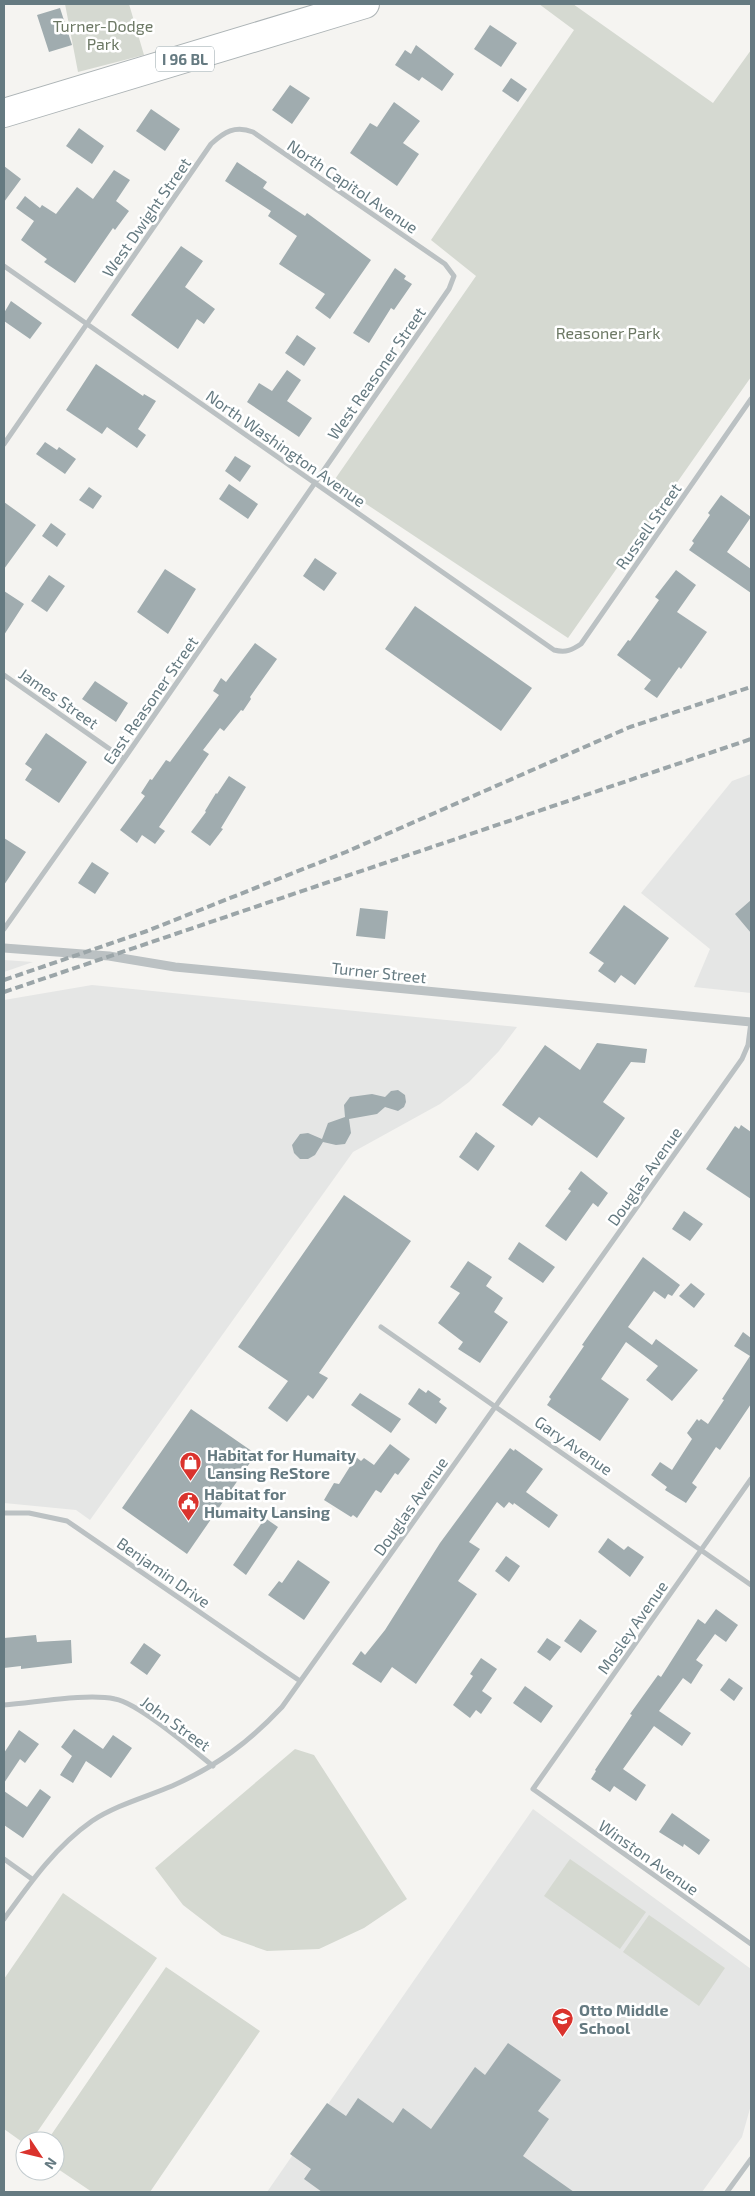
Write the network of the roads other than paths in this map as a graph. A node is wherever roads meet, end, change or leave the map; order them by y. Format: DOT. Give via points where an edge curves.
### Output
graph roads {
  1 [pos="365,4"];
  2 [pos="4,113"];
  3 [pos="232,129"];
  4 [pos="4,266"];
  5 [pos="454,276"];
  6 [pos="86,326"];
  7 [pos="751,399"];
  8 [pos="4,444"];
  9 [pos="315,484"];
  10 [pos="554,650"];
  11 [pos="4,675"];
  12 [pos="124,760"];
  13 [pos="4,929"];
  14 [pos="4,948"];
  15 [pos="751,1022"];
  16 [pos="382,1327"];
  17 [pos="496,1406"];
  18 [pos="751,1479"];
  19 [pos="4,1513"];
  20 [pos="701,1550"];
  21 [pos="751,1585"];
  22 [pos="300,1681"];
  23 [pos="4,1705"];
  24 [pos="213,1766"];
  25 [pos="533,1789"];
  26 [pos="4,1859"];
  27 [pos="32,1879"];
  28 [pos="4,1919"];
  29 [pos="751,1944"];
  30 [pos="751,2158"];
  31 [pos="727,2192"];
  1 -- 2 [label="main road, I 96 BL"];
  3 -- 5 [label="street, North Capitol Avenue" via="253,132 445,264"];
  3 -- 6 [label="street, West Dwight Street" via="211,144"];
  4 -- 6 [label="street, North Washington Avenue"];
  5 -- 9 [label="street, West Reasoner Street" via="450,289"];
  6 -- 8 [label="street, West Dwight Street"];
  6 -- 9 [label="street, North Washington Avenue"];
  7 -- 10 [label="street, Russell Street" via="581,644 563,652"];
  9 -- 10 [label="street, North Washington Avenue"];
  9 -- 12 [label="street, East Reasoner Street"];
  11 -- 12 [label="street, James Street"];
  12 -- 13 [label="street, East Reasoner Street"];
  14 -- 15 [label="street, Turner Street" via="84,953 175,967"];
  15 -- 17 [label="street, Douglas Avenue" via="748,1045 742,1059"];
  16 -- 17 [label="street, Gary Avenue"];
  17 -- 20 [label="street, Gary Avenue"];
  17 -- 22 [label="street, Douglas Avenue"];
  18 -- 20 [label="street, Mosley Avenue"];
  19 -- 22 [label="street, Benjamin Drive" via="29,1513 67,1521"];
  20 -- 21 [label="street, Gary Avenue"];
  20 -- 25 [label="street, Mosley Avenue"];
  22 -- 24 [label="street, Douglas Avenue" via="258,1732"];
  23 -- 24 [label="street, John Street" via="100,1697 117,1699 133,1706"];
  24 -- 27 [label="street, Douglas Avenue" via="94,1820 58,1850"];
  25 -- 29 [label="street, Winston Avenue"];
  26 -- 27 [label="street"];
  27 -- 28 [label="street, Douglas Avenue"];
  30 -- 31 [label="street"];
}
